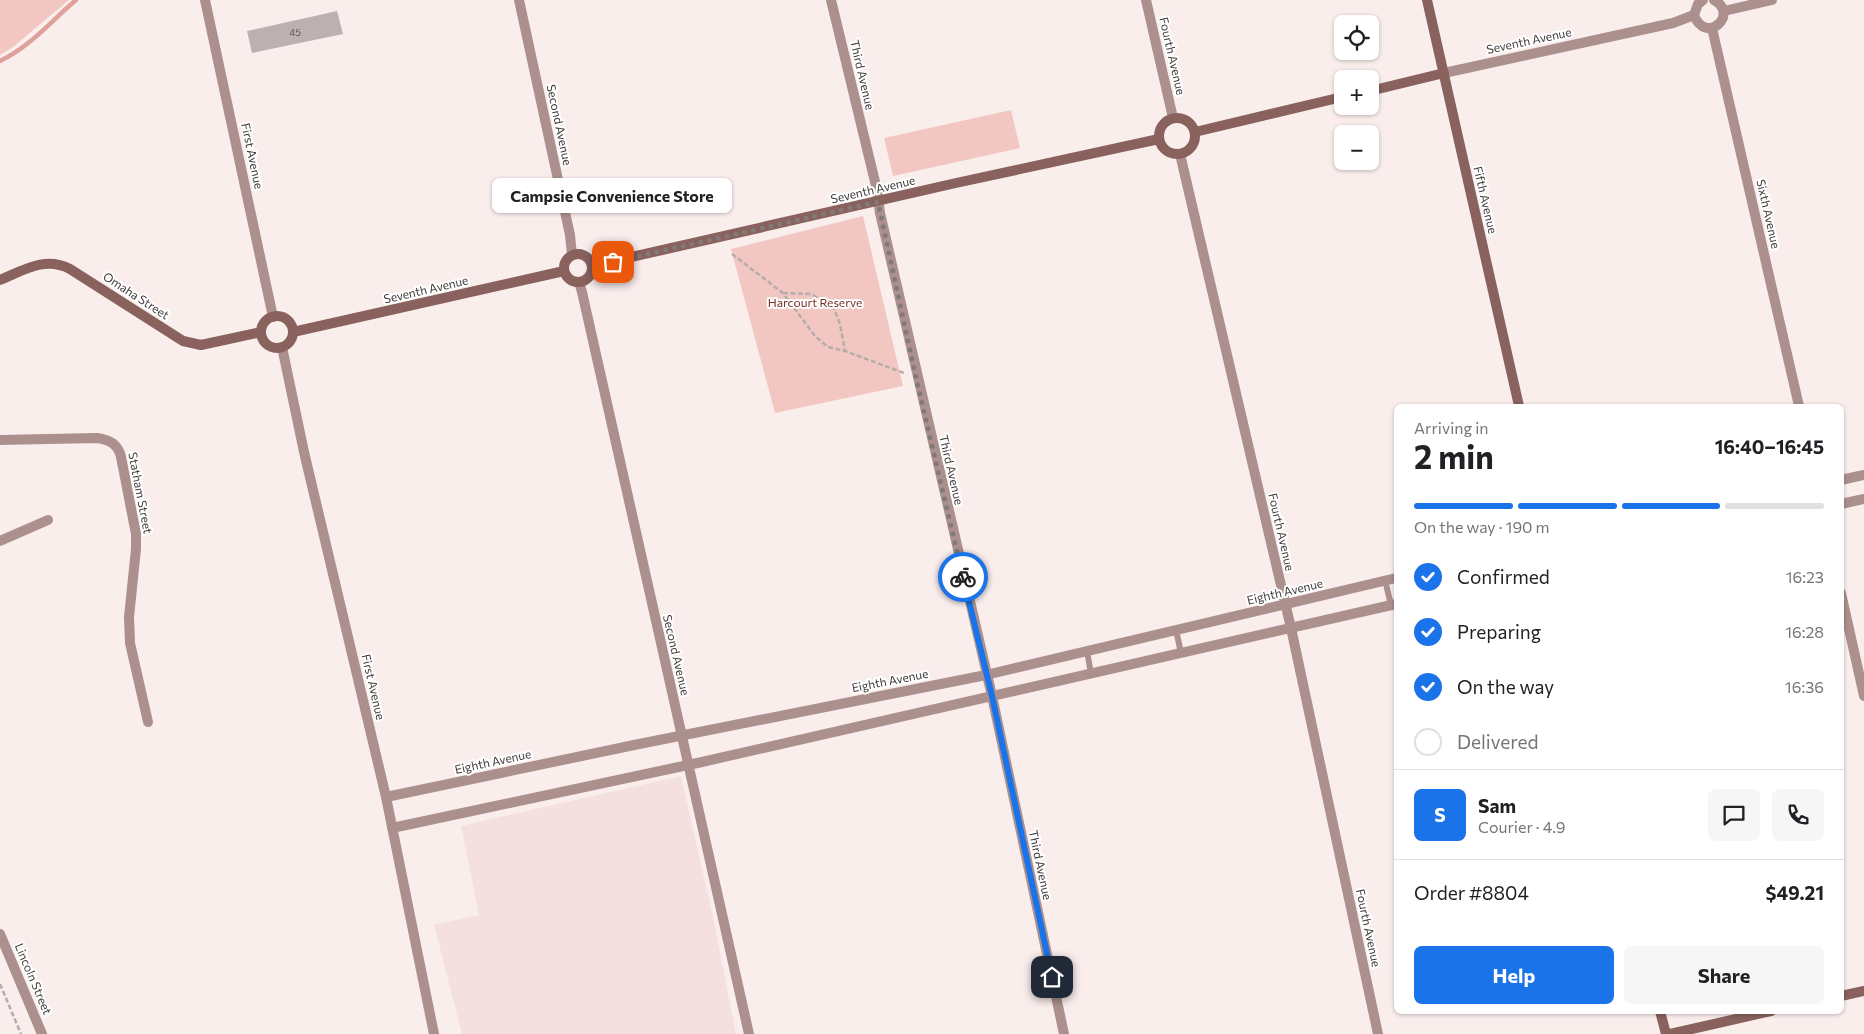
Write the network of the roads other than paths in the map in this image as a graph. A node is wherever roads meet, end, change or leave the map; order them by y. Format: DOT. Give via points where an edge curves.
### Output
graph roads {
  1 [pos="205,0"];
  2 [pos="518,0"];
  3 [pos="832,0"];
  4 [pos="1146,0"];
  5 [pos="1427,0"];
  6 [pos="1703,0"];
  7 [pos="1714,0"];
  8 [pos="1772,0"];
  9 [pos="1724,11"];
  10 [pos="1694,16"];
  11 [pos="1712,28"];
  12 [pos="1444,73"];
  13 [pos="1379,89"];
  14 [pos="1334,99"];
  15 [pos="1173,118"];
  16 [pos="1195,132"];
  17 [pos="1159,139"];
  18 [pos="1180,154"];
  19 [pos="878,202"];
  20 [pos="572,255"];
  21 [pos="592,266"];
  22 [pos="564,271"];
  23 [pos="0,280"];
  24 [pos="579,282"];
  25 [pos="274,317"];
  26 [pos="261,332"];
  27 [pos="293,332"];
  28 [pos="282,347"];
  29 [pos="1519,404"];
  30 [pos="1799,404"];
  31 [pos="0,440"];
  32 [pos="1864,475"];
  33 [pos="1844,479"];
  34 [pos="1864,499"];
  35 [pos="1844,503"];
  36 [pos="48,520"];
  37 [pos="0,541"];
  38 [pos="1394,578"];
  39 [pos="1386,580"];
  40 [pos="1285,604"];
  41 [pos="1394,605"];
  42 [pos="1844,607"];
  43 [pos="1291,628"];
  44 [pos="1176,630"];
  45 [pos="1087,651"];
  46 [pos="1181,653"];
  47 [pos="1092,674"];
  48 [pos="986,675"];
  49 [pos="992,696"];
  50 [pos="1864,696"];
  51 [pos="148,722"];
  52 [pos="682,735"];
  53 [pos="689,765"];
  54 [pos="386,797"];
  55 [pos="392,828"];
  56 [pos="0,934"];
  57 [pos="1864,991"];
  58 [pos="1844,995"];
  59 [pos="1661,1014"];
  60 [pos="1757,1014"];
  61 [pos="42,1034"];
  62 [pos="434,1034"];
  63 [pos="749,1034"];
  64 [pos="1064,1034"];
  65 [pos="1378,1034"];
  66 [pos="1666,1034"];
  67 [pos="1670,1034"];
  1 -- 25 [label="street, First Avenue"];
  2 -- 20 [label="street, Second Avenue"];
  3 -- 19 [label="street, Third Avenue"];
  4 -- 15 [label="street, Fourth Avenue"];
  5 -- 12 [label="street, Fifth Avenue"];
  6 -- 10 [label="street"];
  7 -- 9 [label="street"];
  8 -- 9 [label="street"];
  9 -- 11 [label="street" via="1721,22"];
  10 -- 11 [label="street" via="1700,26"];
  10 -- 12 [label="street, Seventh Avenue"];
  11 -- 30 [label="street, Sixth Avenue"];
  12 -- 13 [label="street, Seventh Avenue"];
  12 -- 29 [label="street, Fifth Avenue"];
  14 -- 16 [label="street"];
  15 -- 16 [label="street" via="1185,119"];
  15 -- 17 [label="street" via="1164,123"];
  16 -- 18 [label="street" via="1191,148"];
  17 -- 18 [label="street" via="1164,149"];
  17 -- 19 [label="street, Seventh Avenue"];
  18 -- 40 [label="street, Fourth Avenue"];
  19 -- 21 [label="street, Seventh Avenue"];
  19 -- 48 [label="street, Third Avenue"];
  20 -- 21 [label="street" via="583,255"];
  20 -- 22 [label="street" via="565,262"];
  21 -- 24 [label="street" via="588,278"];
  22 -- 24 [label="street" via="570,281"];
  22 -- 27 [label="street, Seventh Avenue"];
  23 -- 26 [label="street, Omaha Street" via="38,264 52,263 70,269 183,341 201,345"];
  24 -- 52 [label="street, Second Avenue"];
  25 -- 26 [label="street" via="265,322"];
  25 -- 27 [label="street" via="287,320"];
  26 -- 28 [label="street" via="268,345"];
  27 -- 28 [label="street" via="290,342"];
  28 -- 54 [label="street, First Avenue"];
  31 -- 51 [label="street, Statham Street" via="97,438 112,442 118,449 136,534 130,643"];
  32 -- 33 [label="street"];
  34 -- 35 [label="street"];
  36 -- 37 [label="street"];
  38 -- 39 [label="street, Eighth Avenue"];
  39 -- 40 [label="street, Eighth Avenue"];
  39 -- 41 [label="lane"];
  40 -- 43 [label="street, Fourth Avenue"];
  40 -- 44 [label="street, Eighth Avenue"];
  41 -- 43 [label="street"];
  42 -- 50 [label="street"];
  43 -- 46 [label="street"];
  43 -- 65 [label="street, Fourth Avenue"];
  44 -- 45 [label="street, Eighth Avenue"];
  44 -- 46 [label="lane"];
  45 -- 47 [label="lane"];
  45 -- 48 [label="street, Eighth Avenue"];
  46 -- 47 [label="street"];
  47 -- 49 [label="street"];
  48 -- 49 [label="street, Third Avenue"];
  48 -- 52 [label="street, Eighth Avenue"];
  49 -- 53 [label="street"];
  49 -- 64 [label="street, Third Avenue"];
  52 -- 53 [label="street, Second Avenue"];
  52 -- 54 [label="street, Eighth Avenue"];
  53 -- 55 [label="street"];
  53 -- 63 [label="street, Second Avenue"];
  54 -- 55 [label="street, First Avenue"];
  55 -- 62 [label="street, First Avenue"];
  56 -- 61 [label="street, Lincoln Street"];
  57 -- 58 [label="street"];
  59 -- 66 [label="street"];
  60 -- 67 [label="street"];
}
